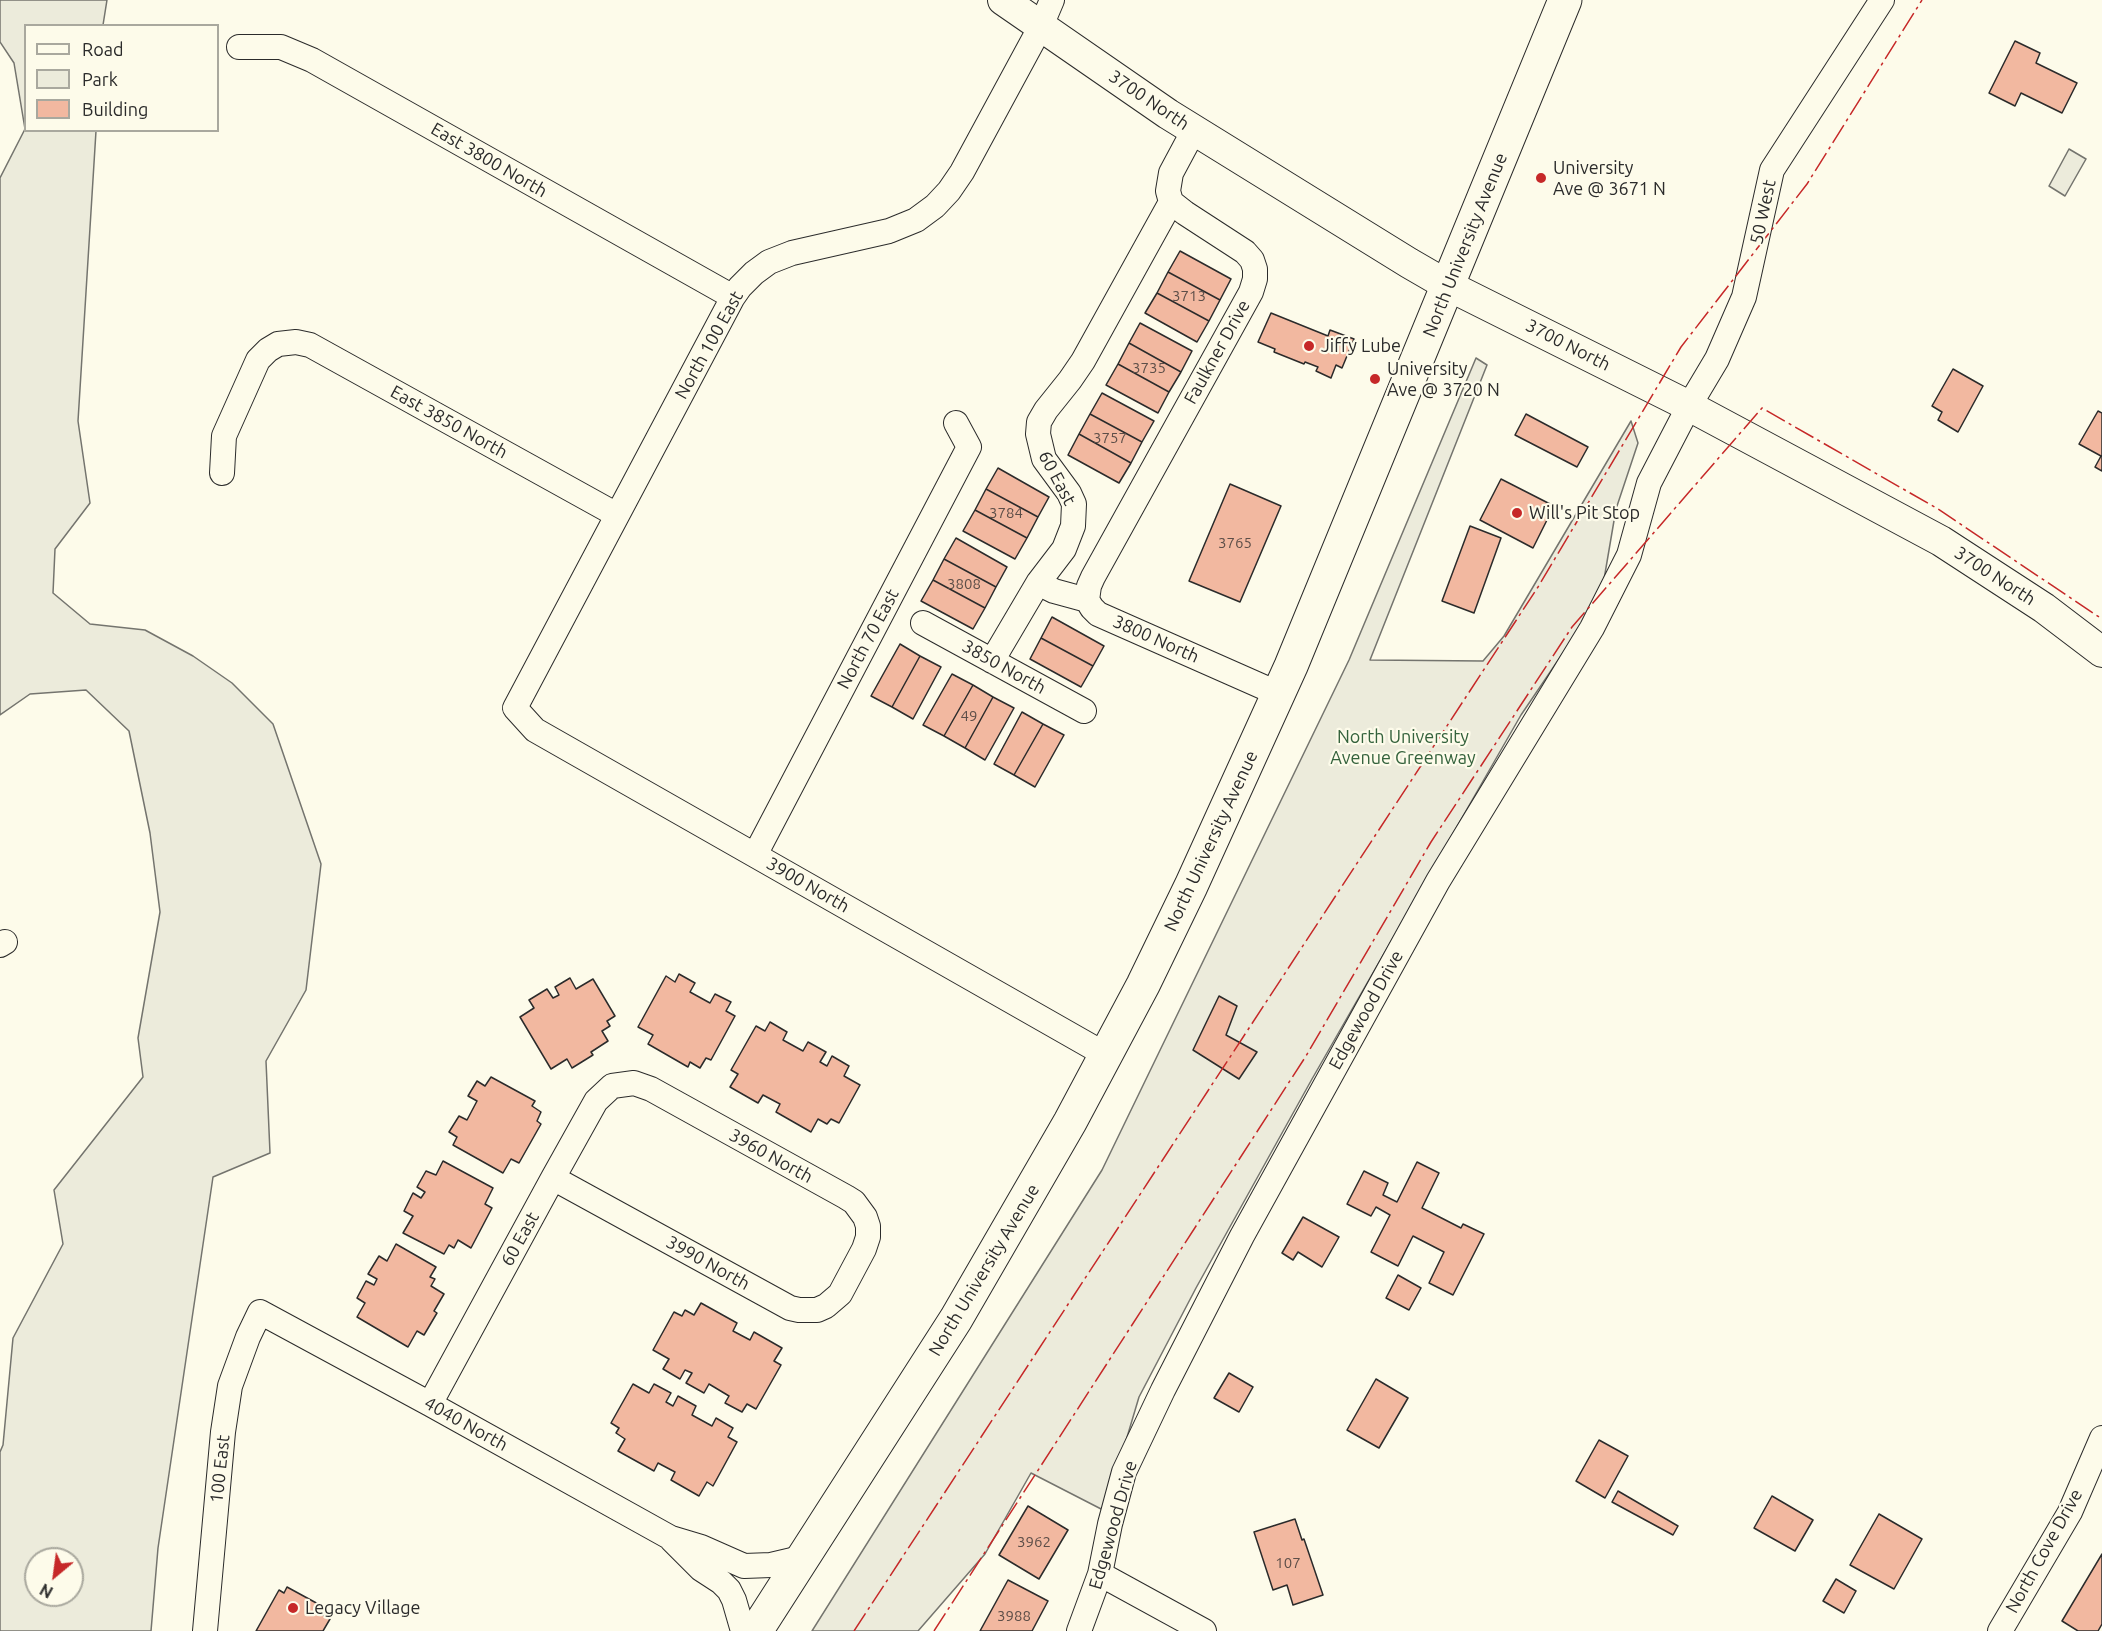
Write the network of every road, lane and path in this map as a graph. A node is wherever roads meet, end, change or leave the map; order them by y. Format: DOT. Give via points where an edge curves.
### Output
graph roads {
  1 [pos="1003,0"];
  2 [pos="1565,0"];
  3 [pos="1882,0"];
  4 [pos="1046,13"];
  5 [pos="239,47"];
  6 [pos="1194,130"];
  7 [pos="1171,202"];
  8 [pos="1448,285"];
  9 [pos="733,297"];
  10 [pos="1689,406"];
  11 [pos="957,423"];
  12 [pos="222,473"];
  13 [pos="617,514"];
  14 [pos="1038,583"];
  15 [pos="1087,600"];
  16 [pos="923,623"];
  17 [pos="2102,652"];
  18 [pos="992,661"];
  19 [pos="1279,694"];
  20 [pos="515,708"];
  21 [pos="1084,711"];
  22 [pos="755,855"];
  23 [pos="1106,1055"];
  24 [pos="619,1084"];
  25 [pos="553,1178"];
  26 [pos="853,1270"];
  27 [pos="260,1312"];
  28 [pos="430,1404"];
  29 [pos="2102,1438"];
  30 [pos="671,1538"];
  31 [pos="805,1557"];
  32 [pos="1100,1574"];
  33 [pos="205,1631"];
  34 [pos="743,1631"];
  35 [pos="756,1631"];
  36 [pos="1079,1631"];
  37 [pos="1204,1631"];
  38 [pos="2000,1631"];
  1 -- 4 [label="main road, 3700 North"];
  2 -- 8 [label="highway, North University Avenue"];
  3 -- 10 [label="street, 50 West" via="1772,170 1744,297 1717,359"];
  4 -- 6 [label="main road, 3700 North" via="1168,114"];
  4 -- 9 [label="street, North 100 East" via="962,172 935,206 916,220 889,231 769,262 753,273"];
  5 -- 9 [label="street, East 3800 North" via="281,47 312,60"];
  6 -- 7 [label="street" via="1171,173"];
  6 -- 8 [label="main road, 3700 North"];
  7 -- 14 [label="street, 60 East" via="1083,361 1039,422 1044,459 1069,493 1075,514 1070,538"];
  7 -- 15 [label="street, Faulkner Drive" via="1245,252 1252,260 1255,279 1093,577"];
  8 -- 10 [label="main road, 3700 North"];
  8 -- 19 [label="highway, North University Avenue"];
  9 -- 13 [label="street, North 100 East"];
  10 -- 17 [label="main road, 3700 North" via="1941,541 2044,608"];
  10 -- 32 [label="street, Edgewood Drive" via="1649,483 1629,555 1592,628 1438,881 1242,1236 1163,1390 1124,1472"];
  11 -- 22 [label="street, North 70 East" via="969,447"];
  12 -- 13 [label="street, East 3850 North" via="224,436 258,360 278,344 296,342 310,345"];
  13 -- 20 [label="street, North 100 East"];
  14 -- 15 [label="street, 3800 North"];
  14 -- 18 [label="street, 60 East"];
  15 -- 19 [label="street, 3800 North" via="1098,614"];
  16 -- 18 [label="street, 3850 North"];
  18 -- 21 [label="street, 3850 North"];
  19 -- 23 [label="highway, North University Avenue" via="1191,886"];
  20 -- 22 [label="street, 3900 North" via="535,730"];
  22 -- 23 [label="street, 3900 North"];
  23 -- 31 [label="highway, North University Avenue" via="963,1308"];
  24 -- 25 [label="street, 60 East" via="607,1089 596,1101"];
  24 -- 26 [label="street, 3960 North" via="634,1083 651,1089 854,1202 868,1226 868,1237"];
  25 -- 26 [label="street, 3990 North" via="790,1308 808,1311 826,1306 840,1294"];
  25 -- 28 [label="street, 60 East"];
  27 -- 28 [label="street, 4040 North"];
  27 -- 33 [label="street, 100 East" via="230,1386"];
  28 -- 30 [label="street, 4040 North"];
  29 -- 38 [label="street, North Cove Drive" via="2070,1512"];
  30 -- 31 [label="street, 4040 North" via="744,1566"];
  30 -- 34 [label="street, 4040 North" via="701,1569 729,1590"];
  31 -- 35 [label="highway, North University Avenue"];
  32 -- 36 [label="street, Edgewood Drive"];
  32 -- 37 [label="street"];
}
